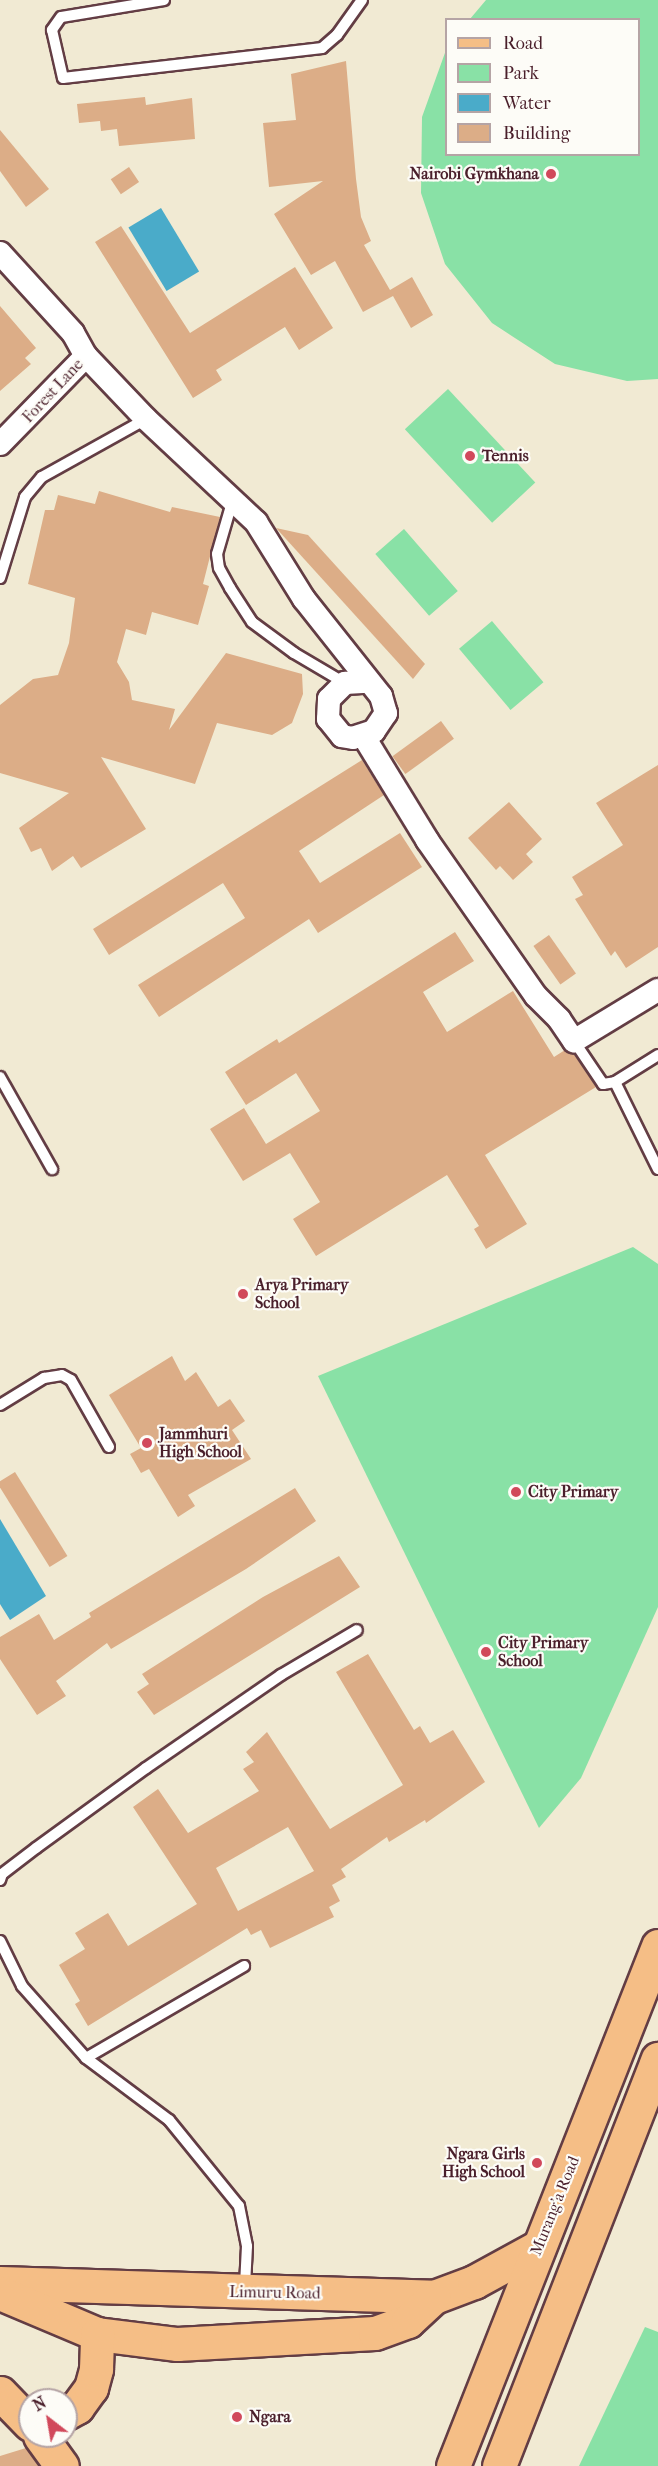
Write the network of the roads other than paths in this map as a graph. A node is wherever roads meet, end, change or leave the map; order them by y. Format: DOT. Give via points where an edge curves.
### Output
graph roads {
  1 [pos="164,0"];
  2 [pos="362,0"];
  3 [pos="0,252"];
  4 [pos="86,356"];
  5 [pos="146,419"];
  6 [pos="0,444"];
  7 [pos="234,499"];
  8 [pos="0,578"];
  9 [pos="356,682"];
  10 [pos="364,737"];
  11 [pos="658,990"];
  12 [pos="574,1041"];
  13 [pos="658,1055"];
  14 [pos="0,1077"];
  15 [pos="615,1082"];
  16 [pos="658,1168"];
  17 [pos="52,1169"];
  18 [pos="0,1405"];
  19 [pos="109,1447"];
  20 [pos="357,1630"];
  21 [pos="0,1880"];
  22 [pos="0,1941"];
  23 [pos="658,1946"];
  24 [pos="244,1966"];
  25 [pos="86,2058"];
  26 [pos="653,2082"];
  27 [pos="538,2247"];
  28 [pos="0,2283"];
  29 [pos="245,2293"];
  30 [pos="0,2294"];
  31 [pos="434,2297"];
  32 [pos="97,2334"];
  33 [pos="0,2393"];
  34 [pos="78,2406"];
  35 [pos="18,2412"];
  36 [pos="49,2448"];
  37 [pos="62,2466"];
  38 [pos="453,2466"];
  39 [pos="499,2466"];
  1 -- 2 [label="lane" via="62,17 52,30 63,78 322,48 337,35"];
  3 -- 4 [label="street, Forest Lane" via="73,333"];
  4 -- 5 [label="street"];
  4 -- 6 [label="street, Forest Lane"];
  5 -- 7 [label="street"];
  5 -- 8 [label="lane" via="42,477 25,497"];
  7 -- 9 [label="street" via="256,522"];
  7 -- 9 [label="lane" via="218,554 219,568 252,622 294,653"];
  9 -- 10 [label="street" via="381,696 386,713 375,731"];
  9 -- 10 [label="street" via="330,699 328,719 342,736"];
  10 -- 12 [label="street" via="427,840 536,996"];
  11 -- 12 [label="street"];
  12 -- 15 [label="lane" via="598,1080 609,1085"];
  13 -- 15 [label="lane"];
  14 -- 17 [label="lane"];
  15 -- 16 [label="lane"];
  18 -- 19 [label="lane" via="44,1378 62,1375 71,1380"];
  20 -- 21 [label="lane" via="281,1675 146,1768 2,1874"];
  22 -- 25 [label="lane" via="22,1986"];
  23 -- 27 [label="main road, Murang'a Road"];
  24 -- 25 [label="lane"];
  25 -- 29 [label="lane" via="169,2120 239,2206 247,2246"];
  26 -- 39 [label="main road"];
  27 -- 31 [label="main road, Limuru Road" via="474,2282"];
  27 -- 38 [label="main road, Murang'a Road"];
  28 -- 29 [label="main road, Limuru Road"];
  29 -- 31 [label="main road, Limuru Road"];
  30 -- 32 [label="main road"];
  31 -- 32 [label="main road" via="408,2320 375,2333 177,2344"];
  32 -- 34 [label="main road" via="91,2388"];
  33 -- 35 [label="main road"];
  36 -- 37 [label="main road"];
}
